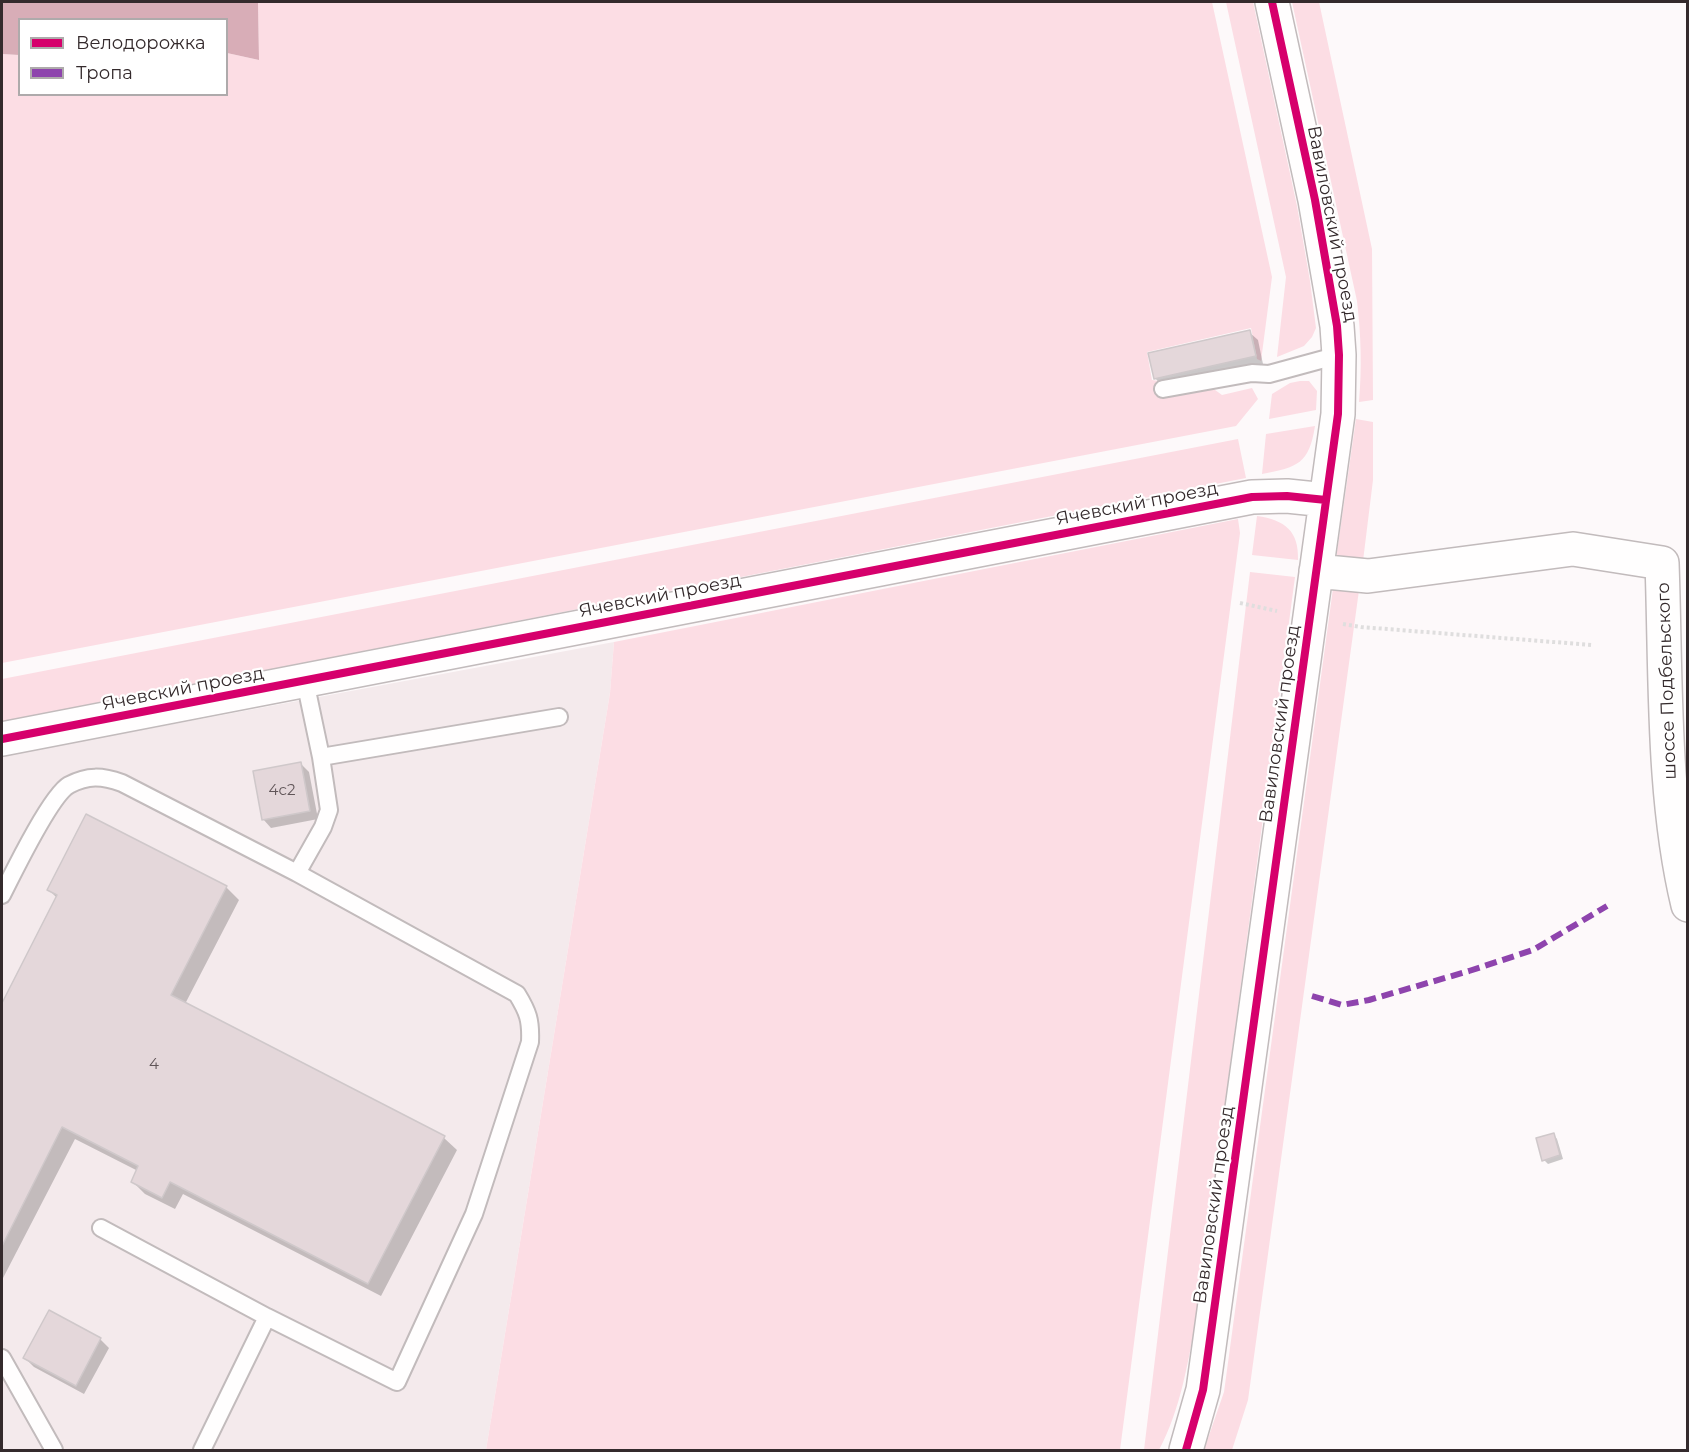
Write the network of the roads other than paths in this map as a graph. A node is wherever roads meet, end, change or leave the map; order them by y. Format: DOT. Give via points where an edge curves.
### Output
graph roads {
  1 [pos="1272,2"];
  2 [pos="1339,355"];
  3 [pos="1163,389"];
  4 [pos="1326,500"];
  5 [pos="1316,571"];
  6 [pos="305,681"];
  7 [pos="559,717"];
  8 [pos="2,739"];
  9 [pos="321,757"];
  10 [pos="297,873"];
  11 [pos="2,895"];
  12 [pos="1688,905"];
  13 [pos="101,1228"];
  14 [pos="267,1317"];
  15 [pos="2,1358"];
  16 [pos="54,1450"];
  17 [pos="202,1450"];
  18 [pos="1186,1450"];
  1 -- 2 [label="street, Вавиловский проезд" via="1315,200"];
  2 -- 3 [label="lane" via="1269,374 1252,373"];
  2 -- 4 [label="street, Вавиловский проезд" via="1338,414"];
  4 -- 5 [label="street, Вавиловский проезд"];
  4 -- 6 [label="street, Ячевский проезд" via="1252,497"];
  5 -- 12 [label="street, шоссе Подбельского" via="1368,576 1573,549 1662,563 1669,765 1675,836"];
  5 -- 18 [label="street, Вавиловский проезд" via="1203,1390"];
  6 -- 8 [label="street, Ячевский проезд"];
  6 -- 9 [label="lane"];
  7 -- 9 [label="lane"];
  9 -- 10 [label="lane" via="329,810"];
  10 -- 11 [label="lane" via="122,783 105,777 87,778 67,786 51,805"];
  10 -- 14 [label="lane" via="517,994 531,1024 530,1042 474,1214 397,1382"];
  13 -- 14 [label="lane"];
  14 -- 17 [label="lane"];
  15 -- 16 [label="lane"];
}
